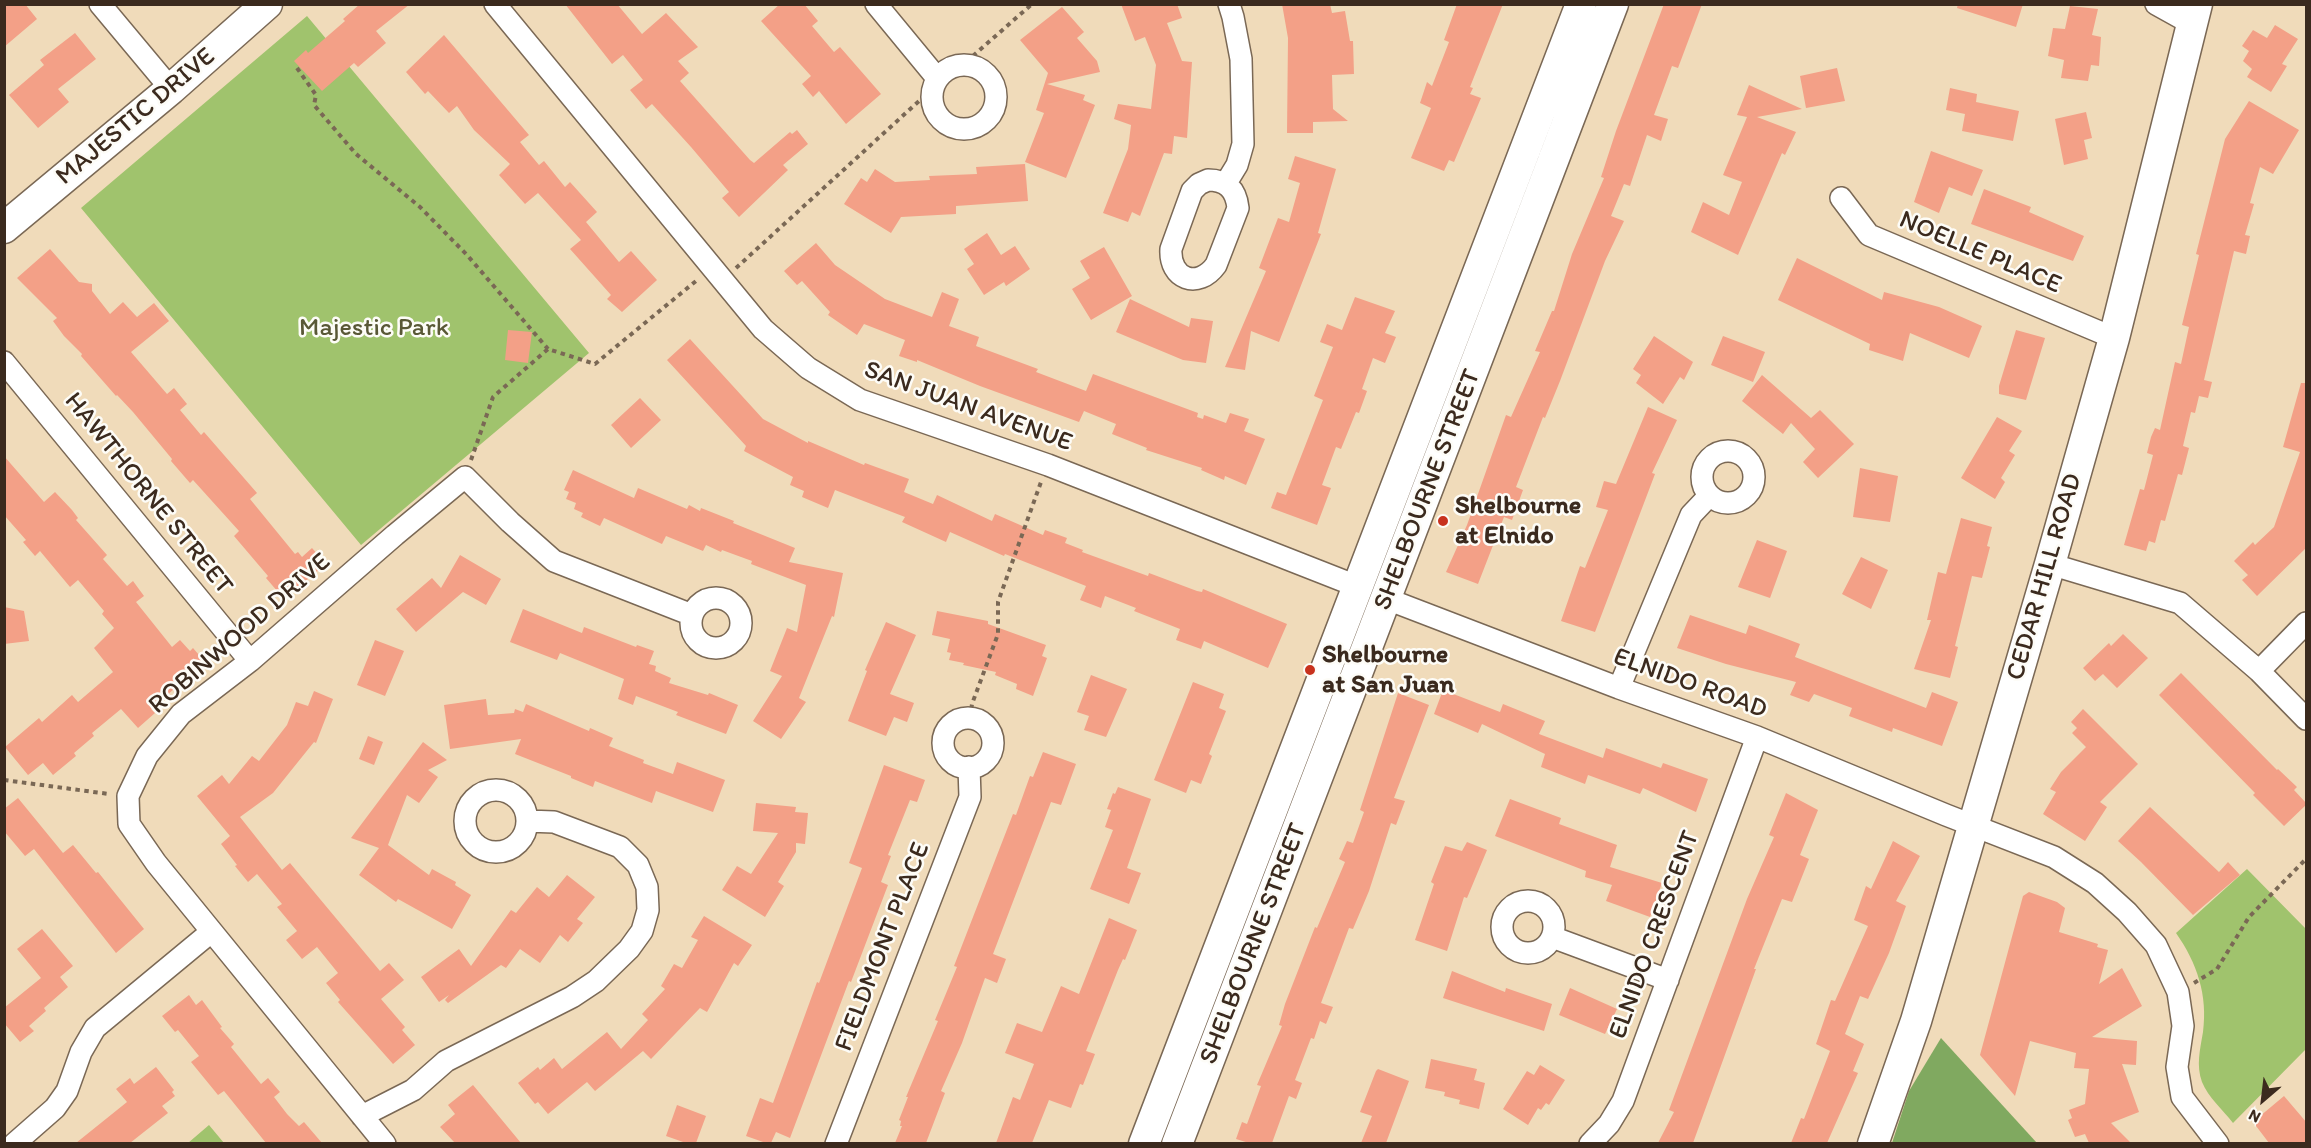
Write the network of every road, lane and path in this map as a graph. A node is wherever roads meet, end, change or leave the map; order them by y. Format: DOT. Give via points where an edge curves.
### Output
graph roads {
  1 [pos="100,4"];
  2 [pos="267,4"];
  3 [pos="495,4"];
  4 [pos="876,4"];
  5 [pos="1032,4"];
  6 [pos="1229,4"];
  7 [pos="1581,4"];
  8 [pos="1613,4"];
  9 [pos="2156,4"];
  10 [pos="2194,14"];
  11 [pos="971,65"];
  12 [pos="297,68"];
  13 [pos="937,78"];
  14 [pos="171,89"];
  15 [pos="932,102"];
  16 [pos="1226,183"];
  17 [pos="1841,198"];
  18 [pos="4,228"];
  19 [pos="714,270"];
  20 [pos="2114,338"];
  21 [pos="548,349"];
  22 [pos="4,362"];
  23 [pos="1048,465"];
  24 [pos="465,477"];
  25 [pos="1709,496"];
  26 [pos="2050,564"];
  27 [pos="1359,587"];
  28 [pos="1387,599"];
  29 [pos="692,615"];
  30 [pos="2307,623"];
  31 [pos="250,661"];
  32 [pos="2259,670"];
  33 [pos="1619,688"];
  34 [pos="970,718"];
  35 [pos="2307,719"];
  36 [pos="1757,737"];
  37 [pos="969,767"];
  38 [pos="4,780"];
  39 [pos="128,796"];
  40 [pos="527,821"];
  41 [pos="1972,825"];
  42 [pos="2307,859"];
  43 [pos="211,932"];
  44 [pos="1552,937"];
  45 [pos="1668,980"];
  46 [pos="2178,992"];
  47 [pos="362,1116"];
  48 [pos="14,1143"];
  49 [pos="385,1143"];
  50 [pos="836,1143"];
  51 [pos="1144,1143"];
  52 [pos="1177,1143"];
  53 [pos="1590,1143"];
  54 [pos="1873,1143"];
  55 [pos="2218,1143"];
  1 -- 14 [label="street"];
  2 -- 14 [label="main road, MAJESTIC DRIVE"];
  3 -- 19 [label="street, SAN JUAN AVENUE"];
  4 -- 13 [label="street"];
  5 -- 11 [label="path" via="974,55"];
  6 -- 16 [label="street" via="1241,59 1243,144"];
  7 -- 27 [label="main road, SHELBOURNE STREET"];
  8 -- 28 [label="main road, SHELBOURNE STREET"];
  9 -- 10 [label="street"];
  10 -- 20 [label="main road, CEDAR HILL ROAD"];
  11 -- 13 [label="street" via="952,67"];
  11 -- 15 [label="street" via="989,76 996,96 990,116 982,124 972,128 951,127 935,112"];
  12 -- 21 [label="path" via="316,95 314,105 356,154 420,207"];
  13 -- 15 [label="street"];
  14 -- 18 [label="main road, MAJESTIC DRIVE"];
  15 -- 19 [label="path" via="919,101 735,269"];
  17 -- 20 [label="street, NOELLE PLACE" via="1869,235"];
  19 -- 21 [label="path" via="595,364"];
  19 -- 23 [label="street, SAN JUAN AVENUE" via="763,329 808,368 860,400"];
  20 -- 26 [label="main road, CEDAR HILL ROAD"];
  21 -- 24 [label="path" via="493,397"];
  22 -- 31 [label="street, HAWTHORNE STREET"];
  23 -- 27 [label="street, SAN JUAN AVENUE"];
  23 -- 34 [label="path" via="998,602 998,634"];
  24 -- 29 [label="street" via="554,561"];
  24 -- 31 [label="street, ROBINWOOD DRIVE"];
  25 -- 33 [label="street" via="1690,515"];
  26 -- 32 [label="street" via="2180,603"];
  26 -- 41 [label="main road, CEDAR HILL ROAD"];
  27 -- 28 [label="main road"];
  27 -- 51 [label="main road, SHELBOURNE STREET"];
  28 -- 33 [label="street, ELNIDO ROAD"];
  28 -- 52 [label="main road, SHELBOURNE STREET"];
  30 -- 32 [label="street"];
  31 -- 39 [label="street, ROBINWOOD DRIVE" via="181,714 147,756"];
  32 -- 35 [label="street"];
  33 -- 36 [label="street, ELNIDO ROAD"];
  34 -- 37 [label="street" via="986,724 993,748 984,762"];
  34 -- 37 [label="street" via="962,718 949,727 944,741 954,762"];
  36 -- 41 [label="street, ELNIDO ROAD"];
  36 -- 45 [label="street, ELNIDO CRESCENT"];
  37 -- 50 [label="street, FIELDMONT PLACE" via="970,797"];
  38 -- 39 [label="path"];
  39 -- 43 [label="street, ROBINWOOD DRIVE" via="129,824"];
  40 -- 47 [label="street" via="555,822 620,847 638,865 647,886 648,910 642,931 596,981 572,997 446,1061 413,1090"];
  41 -- 46 [label="street, ELNIDO ROAD" via="2054,857 2095,883 2156,945"];
  41 -- 54 [label="main road, CEDAR HILL ROAD" via="1916,1021"];
  42 -- 46 [label="path" via="2249,917 2217,969"];
  43 -- 47 [label="street, ROBINWOOD DRIVE"];
  43 -- 48 [label="street" via="95,1028 81,1052 67,1091 55,1108"];
  44 -- 45 [label="street"];
  45 -- 53 [label="street, ELNIDO CRESCENT" via="1623,1101 1609,1125"];
  46 -- 55 [label="street, ELNIDO ROAD" via="2183,1026 2177,1066 2182,1097"];
  47 -- 49 [label="street, ROBINWOOD DRIVE"];
}
